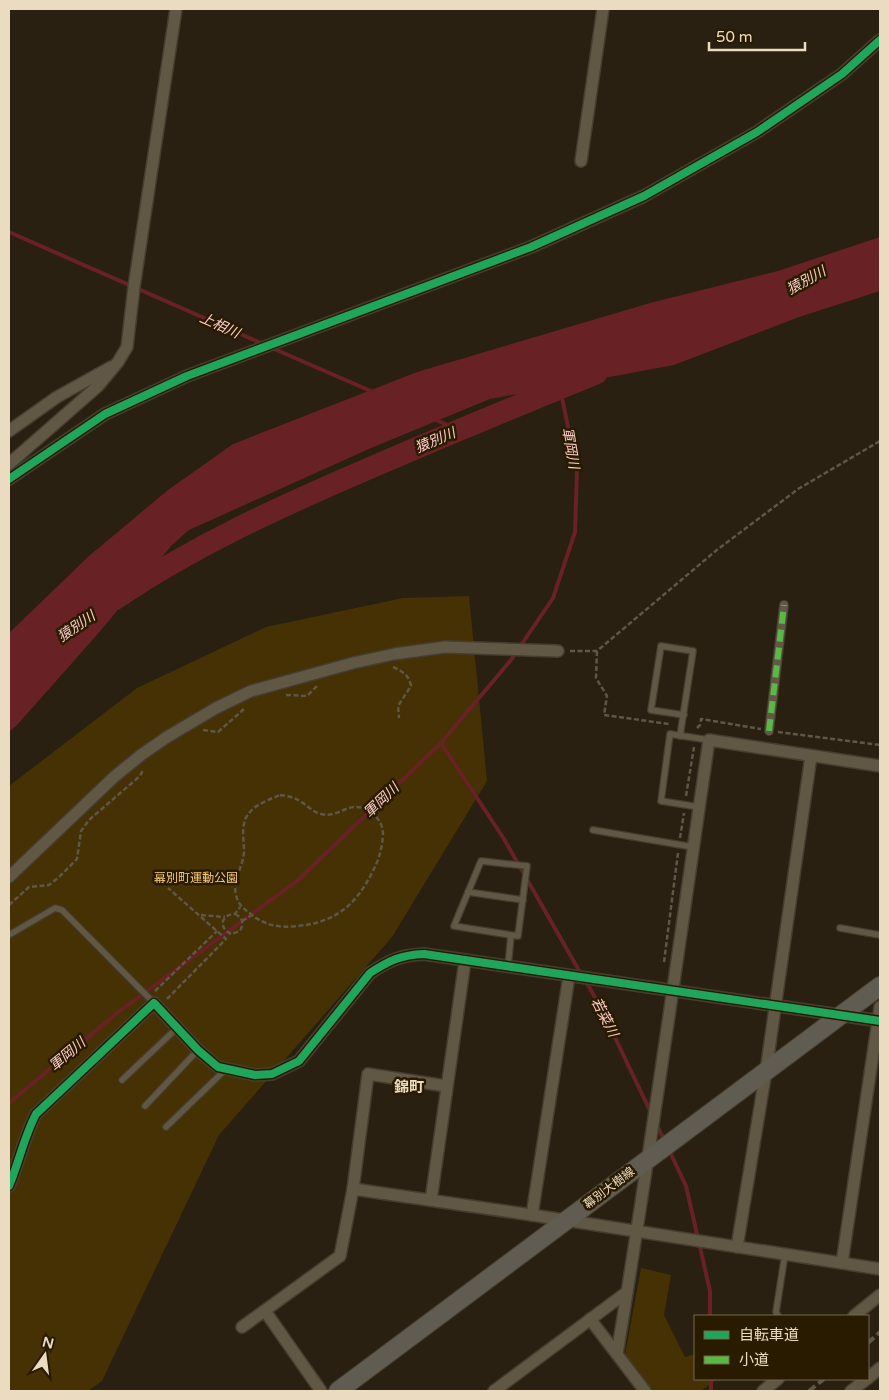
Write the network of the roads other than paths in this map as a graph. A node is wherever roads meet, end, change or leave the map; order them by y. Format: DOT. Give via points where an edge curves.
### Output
graph roads {
  1 [pos="176,9"];
  2 [pos="602,9"];
  3 [pos="880,40"];
  4 [pos="581,161"];
  5 [pos="118,362"];
  6 [pos="9,431"];
  7 [pos="9,464"];
  8 [pos="9,479"];
  9 [pos="784,606"];
  10 [pos="558,651"];
  11 [pos="684,715"];
  12 [pos="769,731"];
  13 [pos="680,736"];
  14 [pos="709,740"];
  15 [pos="811,756"];
  16 [pos="880,766"];
  17 [pos="699,807"];
  18 [pos="593,830"];
  19 [pos="693,847"];
  20 [pos="9,877"];
  21 [pos="468,892"];
  22 [pos="523,900"];
  23 [pos="840,928"];
  24 [pos="9,935"];
  25 [pos="511,935"];
  26 [pos="880,935"];
  27 [pos="465,961"];
  28 [pos="508,966"];
  29 [pos="569,976"];
  30 [pos="880,986"];
  31 [pos="672,991"];
  32 [pos="154,1002"];
  33 [pos="775,1006"];
  34 [pos="880,1007"];
  35 [pos="841,1016"];
  36 [pos="879,1021"];
  37 [pos="177,1028"];
  38 [pos="198,1050"];
  39 [pos="226,1069"];
  40 [pos="766,1071"];
  41 [pos="122,1080"];
  42 [pos="446,1086"];
  43 [pos="145,1106"];
  44 [pos="166,1128"];
  45 [pos="649,1158"];
  46 [pos="9,1186"];
  47 [pos="353,1189"];
  48 [pos="431,1200"];
  49 [pos="532,1214"];
  50 [pos="566,1221"];
  51 [pos="637,1231"];
  52 [pos="737,1247"];
  53 [pos="784,1254"];
  54 [pos="842,1263"];
  55 [pos="880,1269"];
  56 [pos="627,1292"];
  57 [pos="880,1295"];
  58 [pos="265,1311"];
  59 [pos="778,1315"];
  60 [pos="855,1315"];
  61 [pos="590,1319"];
  62 [pos="242,1327"];
  63 [pos="617,1354"];
  64 [pos="880,1368"];
  65 [pos="869,1376"];
  66 [pos="777,1380"];
  67 [pos="865,1380"];
  68 [pos="641,1390"];
  69 [pos="321,1391"];
  70 [pos="338,1391"];
  71 [pos="494,1391"];
  72 [pos="763,1391"];
  73 [pos="851,1391"];
  1 -- 5 [label="street" via="127,347"];
  2 -- 4 [label="street"];
  3 -- 8 [label="street" via="842,74 757,132 644,196 531,247 187,376 105,414"];
  5 -- 6 [label="street" via="58,397"];
  5 -- 7 [label="street" via="98,386"];
  9 -- 12 [label="street"];
  10 -- 20 [label="street" via="445,647 353,663 251,691 216,708 141,755"];
  11 -- 11 [label="lane" via="651,710 661,646 693,652"];
  11 -- 13 [label="lane"];
  13 -- 14 [label="lane"];
  13 -- 17 [label="lane" via="670,734 661,800"];
  14 -- 15 [label="street"];
  14 -- 17 [label="street"];
  15 -- 16 [label="street"];
  15 -- 33 [label="street"];
  17 -- 19 [label="street"];
  18 -- 19 [label="lane"];
  19 -- 31 [label="street"];
  21 -- 22 [label="lane"];
  21 -- 22 [label="lane" via="481,861 527,866"];
  21 -- 25 [label="lane" via="454,926"];
  22 -- 25 [label="lane" via="518,936"];
  23 -- 26 [label="lane"];
  24 -- 32 [label="lane" via="55,908 62,910"];
  25 -- 28 [label="lane"];
  27 -- 28 [label="street"];
  27 -- 39 [label="street" via="424,954 406,955 385,964 370,972 299,1061 272,1074 255,1076"];
  27 -- 42 [label="street"];
  28 -- 29 [label="street"];
  29 -- 31 [label="street"];
  29 -- 49 [label="street"];
  30 -- 35 [label="main road, 幕別大樹線"];
  31 -- 33 [label="street"];
  31 -- 45 [label="street"];
  32 -- 37 [label="street"];
  32 -- 46 [label="street" via="36,1114"];
  33 -- 35 [label="street"];
  33 -- 40 [label="street"];
  34 -- 36 [label="street"];
  35 -- 36 [label="street"];
  35 -- 40 [label="main road, 幕別大樹線"];
  36 -- 54 [label="street"];
  37 -- 38 [label="street"];
  37 -- 41 [label="lane"];
  38 -- 39 [label="street" via="218,1067"];
  38 -- 43 [label="lane"];
  39 -- 44 [label="lane"];
  40 -- 45 [label="main road, 幕別大樹線"];
  40 -- 52 [label="street"];
  42 -- 47 [label="street" via="368,1074"];
  42 -- 48 [label="street"];
  45 -- 50 [label="main road, 幕別大樹線"];
  45 -- 51 [label="street"];
  47 -- 48 [label="street"];
  47 -- 58 [label="street" via="340,1256"];
  48 -- 49 [label="street"];
  49 -- 50 [label="street"];
  50 -- 51 [label="street"];
  50 -- 70 [label="main road, 幕別大樹線"];
  51 -- 52 [label="street"];
  51 -- 56 [label="street"];
  52 -- 53 [label="street"];
  53 -- 54 [label="street"];
  53 -- 59 [label="lane"];
  54 -- 55 [label="street"];
  56 -- 61 [label="street"];
  56 -- 63 [label="street"];
  57 -- 60 [label="street"];
  58 -- 62 [label="street"];
  58 -- 69 [label="street"];
  61 -- 63 [label="street"];
  61 -- 71 [label="street"];
  63 -- 68 [label="street"];
  64 -- 65 [label="street"];
  66 -- 72 [label="street"];
  67 -- 73 [label="street"];
}
